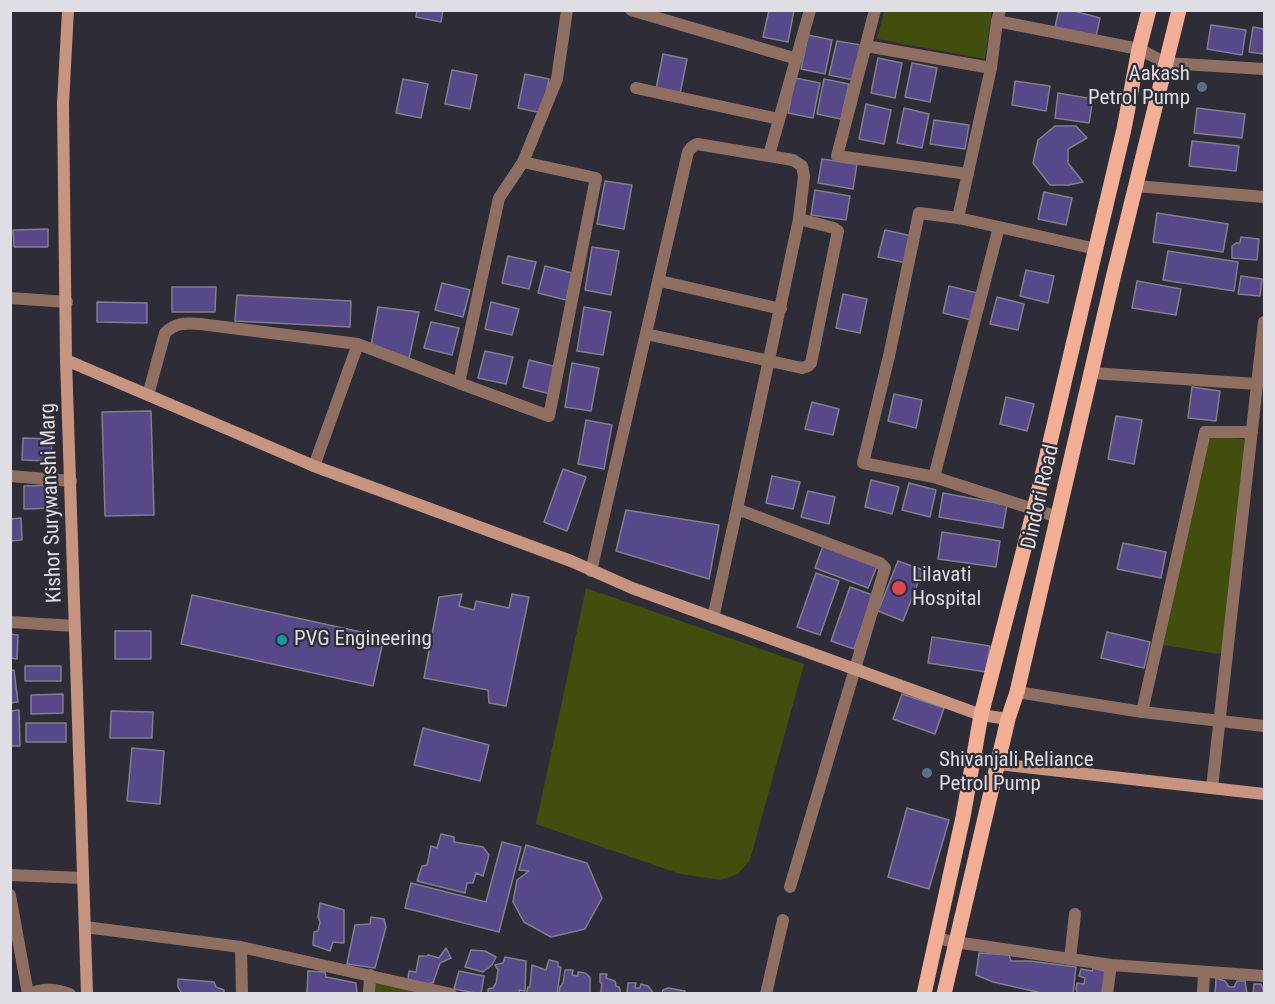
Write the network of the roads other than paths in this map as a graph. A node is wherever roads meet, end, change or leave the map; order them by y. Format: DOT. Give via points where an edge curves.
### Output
graph roads {
  1 [pos="68,10"];
  2 [pos="567,10"];
  3 [pos="631,10"];
  4 [pos="810,10"];
  5 [pos="875,10"];
  6 [pos="1149,10"];
  7 [pos="1179,10"];
  8 [pos="998,16"];
  9 [pos="866,46"];
  10 [pos="1139,49"];
  11 [pos="797,59"];
  12 [pos="1166,63"];
  13 [pos="991,68"];
  14 [pos="1264,69"];
  15 [pos="636,88"];
  16 [pos="779,119"];
  17 [pos="769,154"];
  18 [pos="523,162"];
  19 [pos="968,174"];
  20 [pos="1136,186"];
  21 [pos="1264,197"];
  22 [pos="958,218"];
  23 [pos="799,219"];
  24 [pos="999,227"];
  25 [pos="1096,249"];
  26 [pos="660,280"];
  27 [pos="10,298"];
  28 [pos="67,302"];
  29 [pos="781,309"];
  30 [pos="1264,322"];
  31 [pos="646,334"];
  32 [pos="358,344"];
  33 [pos="66,360"];
  34 [pos="770,361"];
  35 [pos="1092,373"];
  36 [pos="459,383"];
  37 [pos="1257,384"];
  38 [pos="148,395"];
  39 [pos="1252,432"];
  40 [pos="314,465"];
  41 [pos="10,476"];
  42 [pos="934,477"];
  43 [pos="71,481"];
  44 [pos="737,509"];
  45 [pos="1034,510"];
  46 [pos="1058,517"];
  47 [pos="591,571"];
  48 [pos="713,618"];
  49 [pos="10,622"];
  50 [pos="75,626"];
  51 [pos="854,669"];
  52 [pos="1017,692"];
  53 [pos="1142,712"];
  54 [pos="981,715"];
  55 [pos="1008,719"];
  56 [pos="1220,722"];
  57 [pos="1264,726"];
  58 [pos="973,757"];
  59 [pos="998,764"];
  60 [pos="1212,788"];
  61 [pos="1264,794"];
  62 [pos="10,875"];
  63 [pos="83,878"];
  64 [pos="790,887"];
  65 [pos="10,895"];
  66 [pos="1075,914"];
  67 [pos="783,920"];
  68 [pos="85,927"];
  69 [pos="936,938"];
  70 [pos="955,942"];
  71 [pos="241,947"];
  72 [pos="1070,959"];
  73 [pos="1111,965"];
  74 [pos="1204,972"];
  75 [pos="370,975"];
  76 [pos="1264,976"];
  77 [pos="29,993"];
  78 [pos="70,993"];
  79 [pos="87,993"];
  80 [pos="242,993"];
  81 [pos="369,993"];
  82 [pos="451,993"];
  83 [pos="766,993"];
  84 [pos="924,993"];
  85 [pos="944,993"];
  86 [pos="1107,993"];
  87 [pos="1203,993"];
  1 -- 28 [label="street, Kishor Surywanshi Marg" via="63,104"];
  2 -- 18 [label="street" via="557,79"];
  3 -- 11 [label="street"];
  4 -- 11 [label="street"];
  5 -- 9 [label="street"];
  6 -- 10 [label="main road"];
  7 -- 12 [label="main road, Dindori Road"];
  8 -- 10 [label="street"];
  8 -- 13 [label="street"];
  9 -- 13 [label="street"];
  9 -- 19 [label="street" via="837,156"];
  10 -- 12 [label="street"];
  10 -- 25 [label="main road"];
  11 -- 16 [label="street"];
  12 -- 14 [label="street"];
  12 -- 20 [label="main road, Dindori Road"];
  13 -- 19 [label="street"];
  15 -- 16 [label="street"];
  16 -- 17 [label="street"];
  17 -- 23 [label="street" via="802,166"];
  17 -- 26 [label="street" via="697,144 692,147"];
  18 -- 36 [label="street" via="499,198"];
  18 -- 36 [label="street" via="596,178 549,416"];
  19 -- 22 [label="street"];
  20 -- 21 [label="street"];
  20 -- 35 [label="main road, Dindori Road"];
  22 -- 24 [label="street"];
  22 -- 42 [label="street" via="919,213 863,463"];
  23 -- 29 [label="street"];
  23 -- 34 [label="street" via="834,228 838,237 812,363 802,368"];
  24 -- 25 [label="street"];
  24 -- 42 [label="street"];
  25 -- 45 [label="main road"];
  26 -- 29 [label="street"];
  26 -- 31 [label="street"];
  27 -- 28 [label="street"];
  28 -- 33 [label="street, Kishor Surywanshi Marg"];
  29 -- 34 [label="street"];
  30 -- 37 [label="street"];
  31 -- 34 [label="street"];
  31 -- 47 [label="street"];
  32 -- 36 [label="street"];
  32 -- 38 [label="street" via="180,323 165,333"];
  32 -- 40 [label="street"];
  33 -- 38 [label="street"];
  33 -- 43 [label="street, Kishor Surywanshi Marg"];
  34 -- 44 [label="street"];
  35 -- 37 [label="street"];
  35 -- 46 [label="main road, Dindori Road"];
  37 -- 39 [label="street"];
  38 -- 40 [label="street"];
  39 -- 53 [label="street" via="1205,432"];
  39 -- 56 [label="street"];
  40 -- 47 [label="street"];
  41 -- 43 [label="street"];
  42 -- 45 [label="street"];
  43 -- 50 [label="street, Kishor Surywanshi Marg"];
  44 -- 48 [label="street"];
  44 -- 51 [label="street" via="885,568"];
  45 -- 46 [label="street"];
  45 -- 54 [label="main road"];
  46 -- 52 [label="main road, Dindori Road"];
  47 -- 48 [label="street"];
  48 -- 51 [label="street"];
  49 -- 50 [label="street"];
  50 -- 63 [label="street, Kishor Surywanshi Marg"];
  51 -- 54 [label="street"];
  51 -- 64 [label="street"];
  52 -- 53 [label="street"];
  52 -- 55 [label="main road, Dindori Road"];
  53 -- 56 [label="street"];
  54 -- 55 [label="street"];
  54 -- 58 [label="main road"];
  55 -- 59 [label="main road, Dindori Road"];
  56 -- 57 [label="street"];
  56 -- 60 [label="street"];
  58 -- 59 [label="street"];
  58 -- 69 [label="main road"];
  59 -- 60 [label="street"];
  59 -- 70 [label="main road, Dindori Road"];
  60 -- 61 [label="street"];
  62 -- 63 [label="street"];
  63 -- 68 [label="street, Kishor Surywanshi Marg"];
  65 -- 77 [label="street"];
  66 -- 72 [label="street"];
  67 -- 83 [label="street"];
  68 -- 71 [label="street"];
  68 -- 79 [label="street, Kishor Surywanshi Marg"];
  69 -- 70 [label="street"];
  69 -- 84 [label="main road"];
  70 -- 72 [label="street"];
  70 -- 85 [label="main road, Dindori Road"];
  71 -- 75 [label="street"];
  71 -- 80 [label="street"];
  72 -- 73 [label="street"];
  73 -- 74 [label="street"];
  73 -- 86 [label="street"];
  74 -- 76 [label="street"];
  74 -- 87 [label="street"];
  75 -- 81 [label="street"];
  75 -- 82 [label="street"];
  77 -- 78 [label="street"];
}
